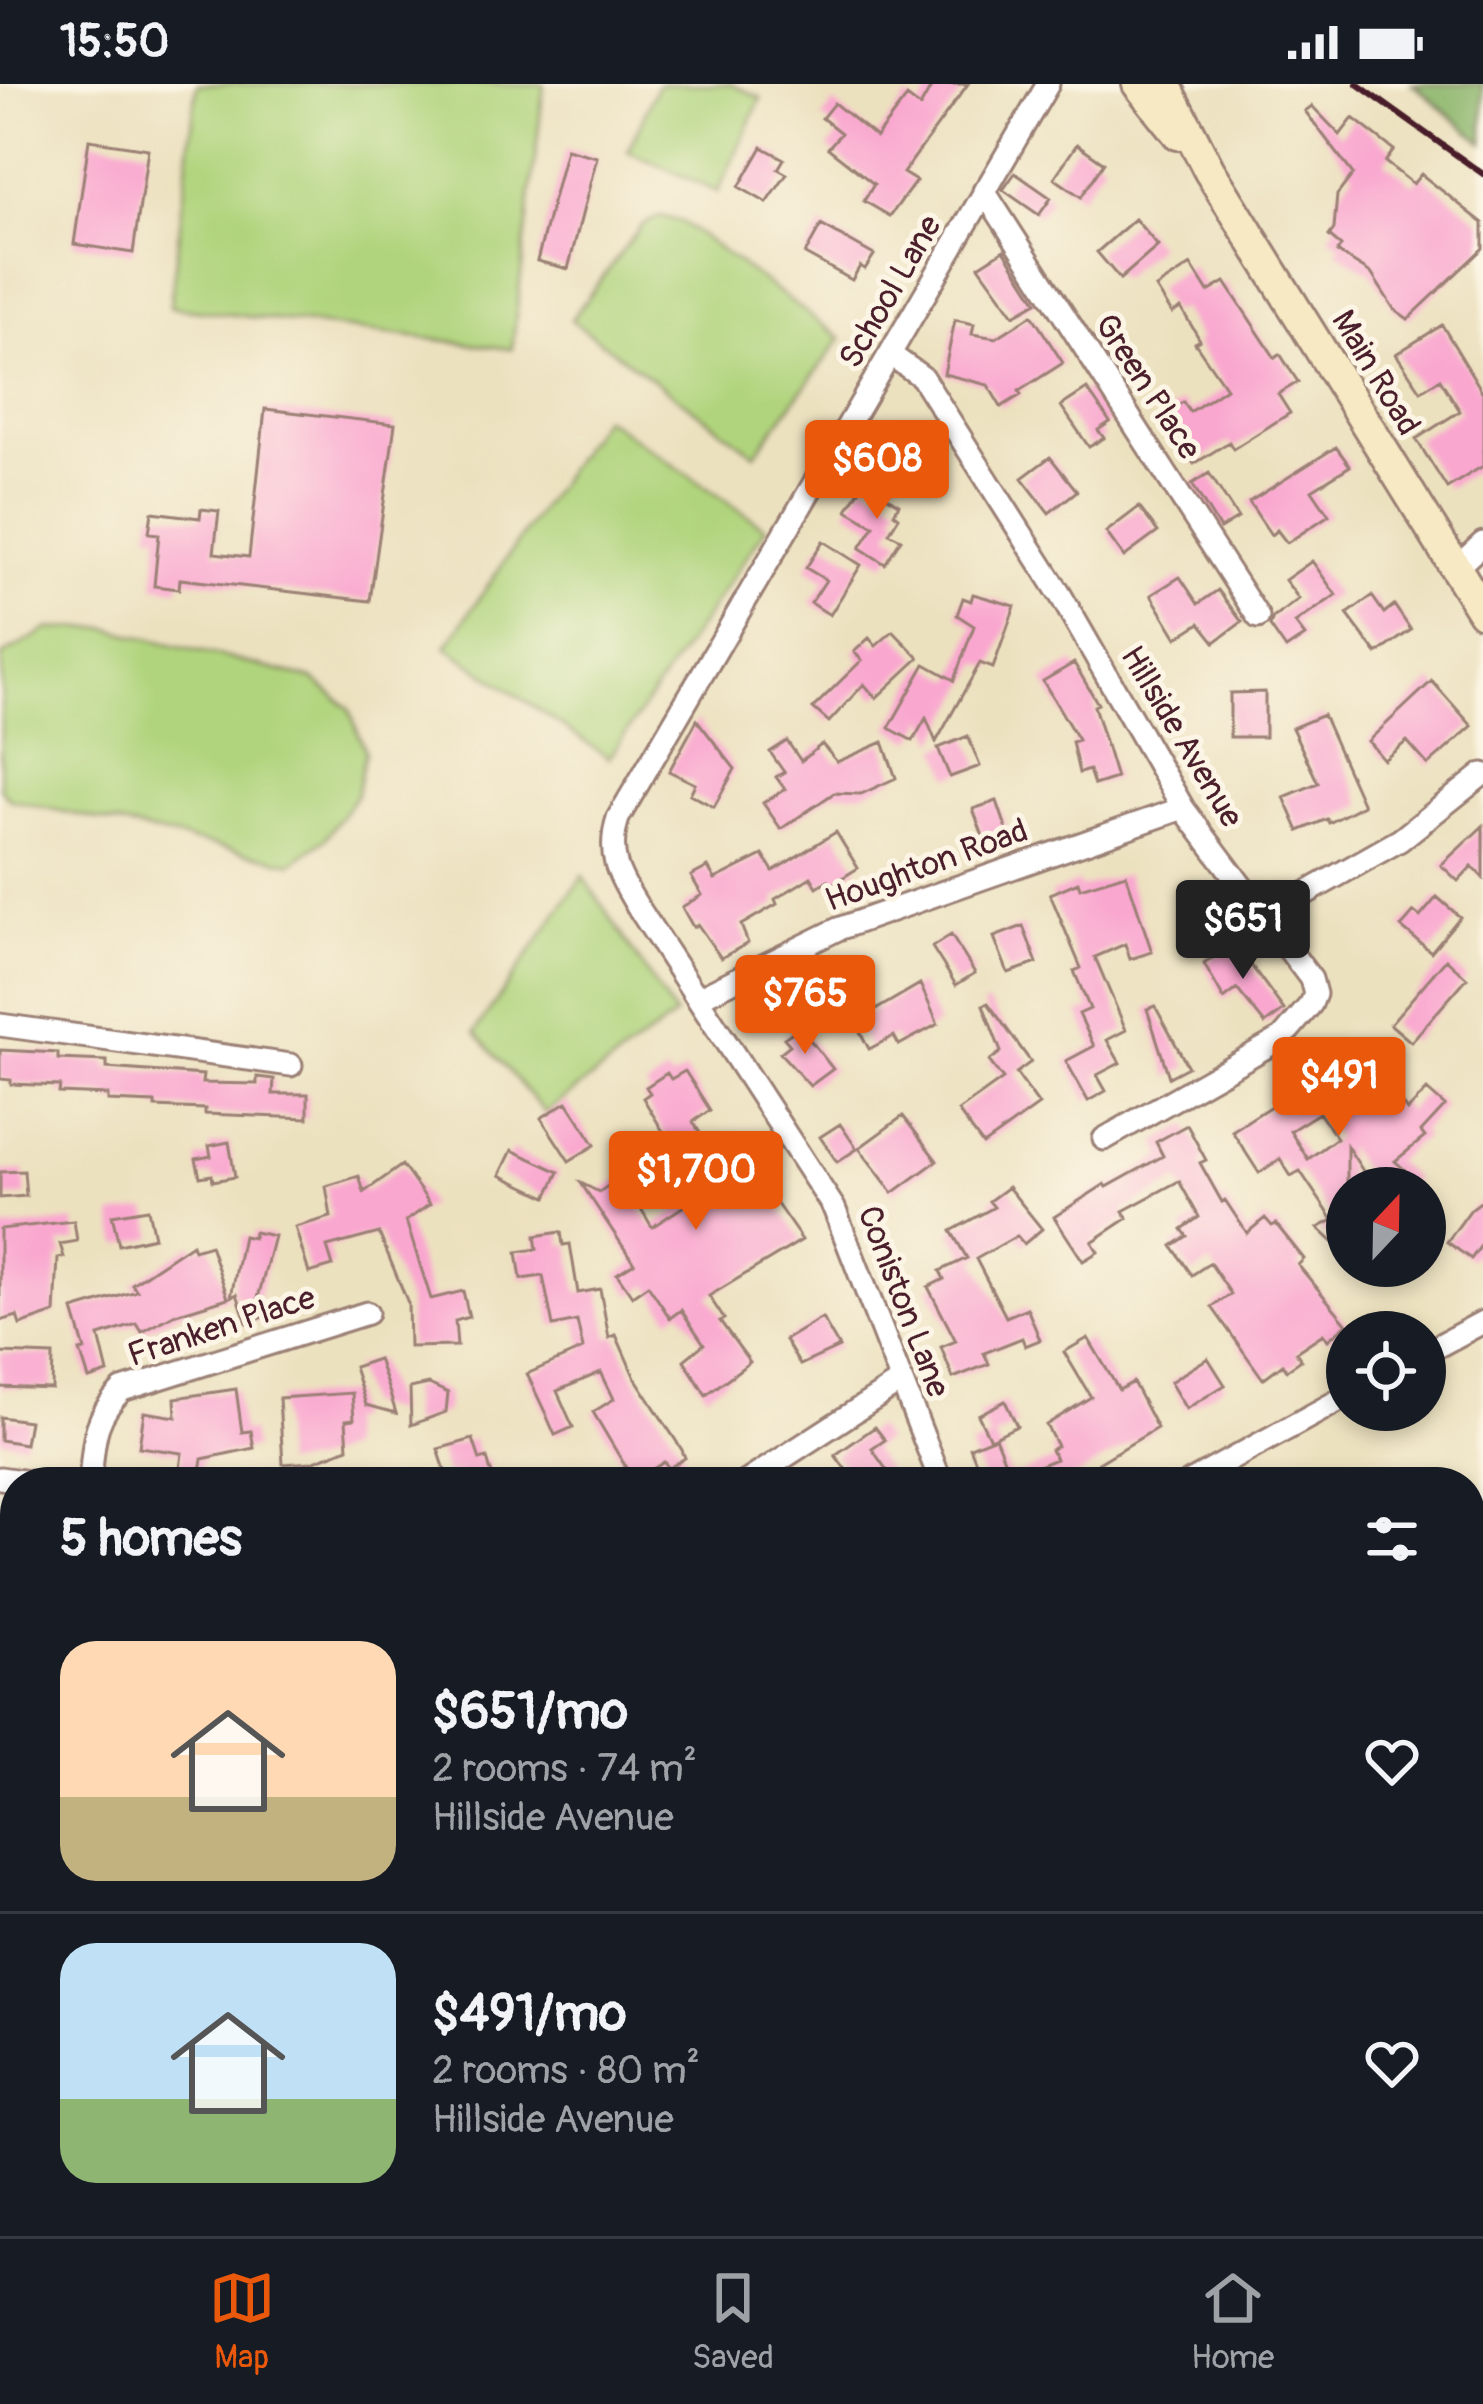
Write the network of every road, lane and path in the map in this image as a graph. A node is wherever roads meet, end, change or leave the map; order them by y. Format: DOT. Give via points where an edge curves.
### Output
graph roads {
  1 [pos="1048,84"];
  2 [pos="1138,84"];
  3 [pos="1166,84"];
  4 [pos="1209,170"];
  5 [pos="984,191"];
  6 [pos="891,355"];
  7 [pos="1483,543"];
  8 [pos="1455,569"];
  9 [pos="1483,612"];
  10 [pos="1258,617"];
  11 [pos="1483,775"];
  12 [pos="1183,808"];
  13 [pos="610,844"];
  14 [pos="1262,918"];
  15 [pos="698,998"];
  16 [pos="0,1024"];
  17 [pos="291,1065"];
  18 [pos="1104,1139"];
  19 [pos="367,1313"];
  20 [pos="1483,1322"];
  21 [pos="1446,1342"];
  22 [pos="900,1382"];
  23 [pos="1326,1408"];
  24 [pos="91,1467"];
  25 [pos="769,1467"];
  26 [pos="935,1467"];
  27 [pos="1217,1467"];
  1 -- 5 [label="street, School Lane"];
  2 -- 4 [label="main road, Main Road"];
  3 -- 4 [label="main road, Main Road"];
  4 -- 8 [label="main road, Main Road"];
  5 -- 6 [label="street, School Lane"];
  5 -- 10 [label="street, Green Place"];
  6 -- 12 [label="street, Hillside Avenue" via="922,377"];
  6 -- 13 [label="street, School Lane" via="618,818"];
  7 -- 8 [label="street"];
  8 -- 9 [label="main road, Main Road"];
  11 -- 14 [label="street" via="1400,840"];
  12 -- 14 [label="street, Hillside Avenue"];
  12 -- 15 [label="street, Houghton Road" via="838,929"];
  13 -- 15 [label="street, Coniston Lane" via="615,869"];
  14 -- 18 [label="street, Hillside Avenue" via="1311,979 1315,994 1305,1016 1282,1038"];
  15 -- 22 [label="street, Coniston Lane" via="834,1208"];
  16 -- 17 [label="street"];
  19 -- 24 [label="street, Franken Place" via="122,1390 101,1413"];
  20 -- 21 [label="street"];
  22 -- 25 [label="street"];
  22 -- 26 [label="street, Coniston Lane"];
  23 -- 27 [label="street"];
}
